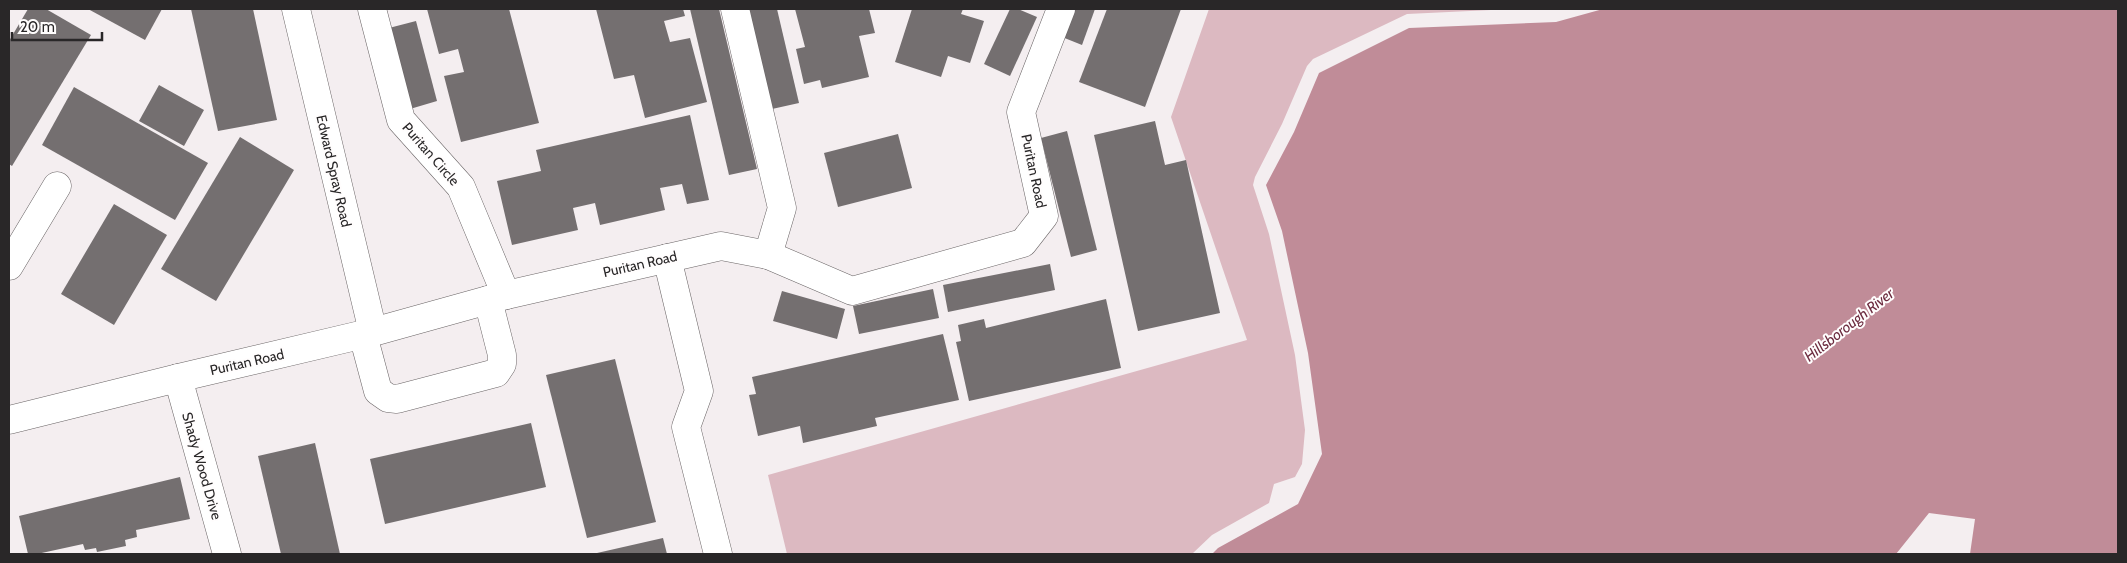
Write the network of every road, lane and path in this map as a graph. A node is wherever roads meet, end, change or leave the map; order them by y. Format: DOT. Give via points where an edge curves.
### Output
graph roads {
  1 [pos="296,9"];
  2 [pos="372,9"];
  3 [pos="735,9"];
  4 [pos="1061,9"];
  5 [pos="57,186"];
  6 [pos="768,255"];
  7 [pos="667,258"];
  8 [pos="9,266"];
  9 [pos="497,297"];
  10 [pos="368,334"];
  11 [pos="178,378"];
  12 [pos="9,420"];
  13 [pos="227,554"];
  14 [pos="718,554"];
  1 -- 10 [label="street, Edward Spray Road"];
  2 -- 9 [label="street, Puritan Circle" via="401,120 461,187"];
  3 -- 6 [label="street" via="782,208"];
  4 -- 6 [label="street, Puritan Road" via="1021,112 1044,216 1023,243 852,291"];
  5 -- 8 [label="street"];
  6 -- 7 [label="street, Puritan Road" via="721,246"];
  7 -- 9 [label="street, Puritan Road"];
  7 -- 14 [label="street" via="699,392 686,427"];
  9 -- 10 [label="street, Puritan Road"];
  9 -- 10 [label="street, Edward Spray Road" via="502,364 496,373 397,399 388,398 378,391"];
  10 -- 11 [label="street, Puritan Road"];
  11 -- 12 [label="street, Puritan Road"];
  11 -- 13 [label="street, Shady Wood Drive"];
}
